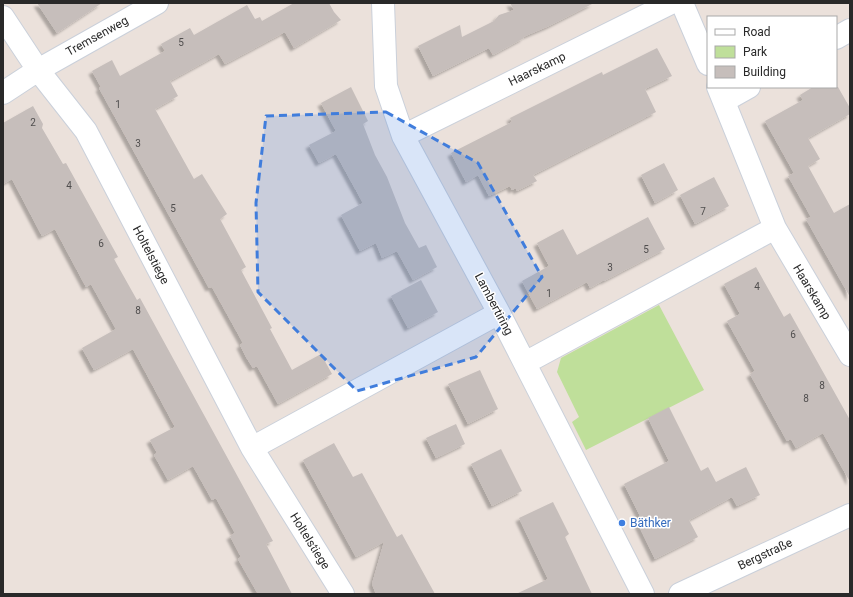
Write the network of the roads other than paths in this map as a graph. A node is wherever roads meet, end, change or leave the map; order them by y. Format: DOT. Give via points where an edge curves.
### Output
graph roads {
  1 [pos="157,3"];
  2 [pos="383,3"];
  3 [pos="671,3"];
  4 [pos="682,3"];
  5 [pos="3,17"];
  6 [pos="850,30"];
  7 [pos="837,37"];
  8 [pos="707,62"];
  9 [pos="38,70"];
  10 [pos="745,88"];
  11 [pos="3,93"];
  12 [pos="721,94"];
  13 [pos="403,136"];
  14 [pos="775,228"];
  15 [pos="499,313"];
  16 [pos="850,355"];
  17 [pos="525,363"];
  18 [pos="252,448"];
  19 [pos="850,515"];
  20 [pos="343,594"];
  21 [pos="643,594"];
  22 [pos="680,594"];
  1 -- 9 [label="street, Tremsenweg"];
  2 -- 13 [label="street, Lambertiring" via="386,86"];
  3 -- 13 [label="street, Haarskamp"];
  4 -- 8 [label="street"];
  5 -- 9 [label="street"];
  6 -- 7 [label="street"];
  9 -- 11 [label="street, Tremsenweg"];
  9 -- 18 [label="street, Holtelstiege" via="86,131"];
  10 -- 12 [label="street"];
  12 -- 14 [label="street, Haarskamp"];
  13 -- 15 [label="street, Lambertiring"];
  14 -- 16 [label="street, Haarskamp"];
  14 -- 17 [label="street"];
  15 -- 17 [label="street, Lambertiring"];
  15 -- 18 [label="street"];
  17 -- 21 [label="street, Lambertiring"];
  18 -- 20 [label="street, Holtelstiege"];
  19 -- 22 [label="street, Bergstraße"];
}
